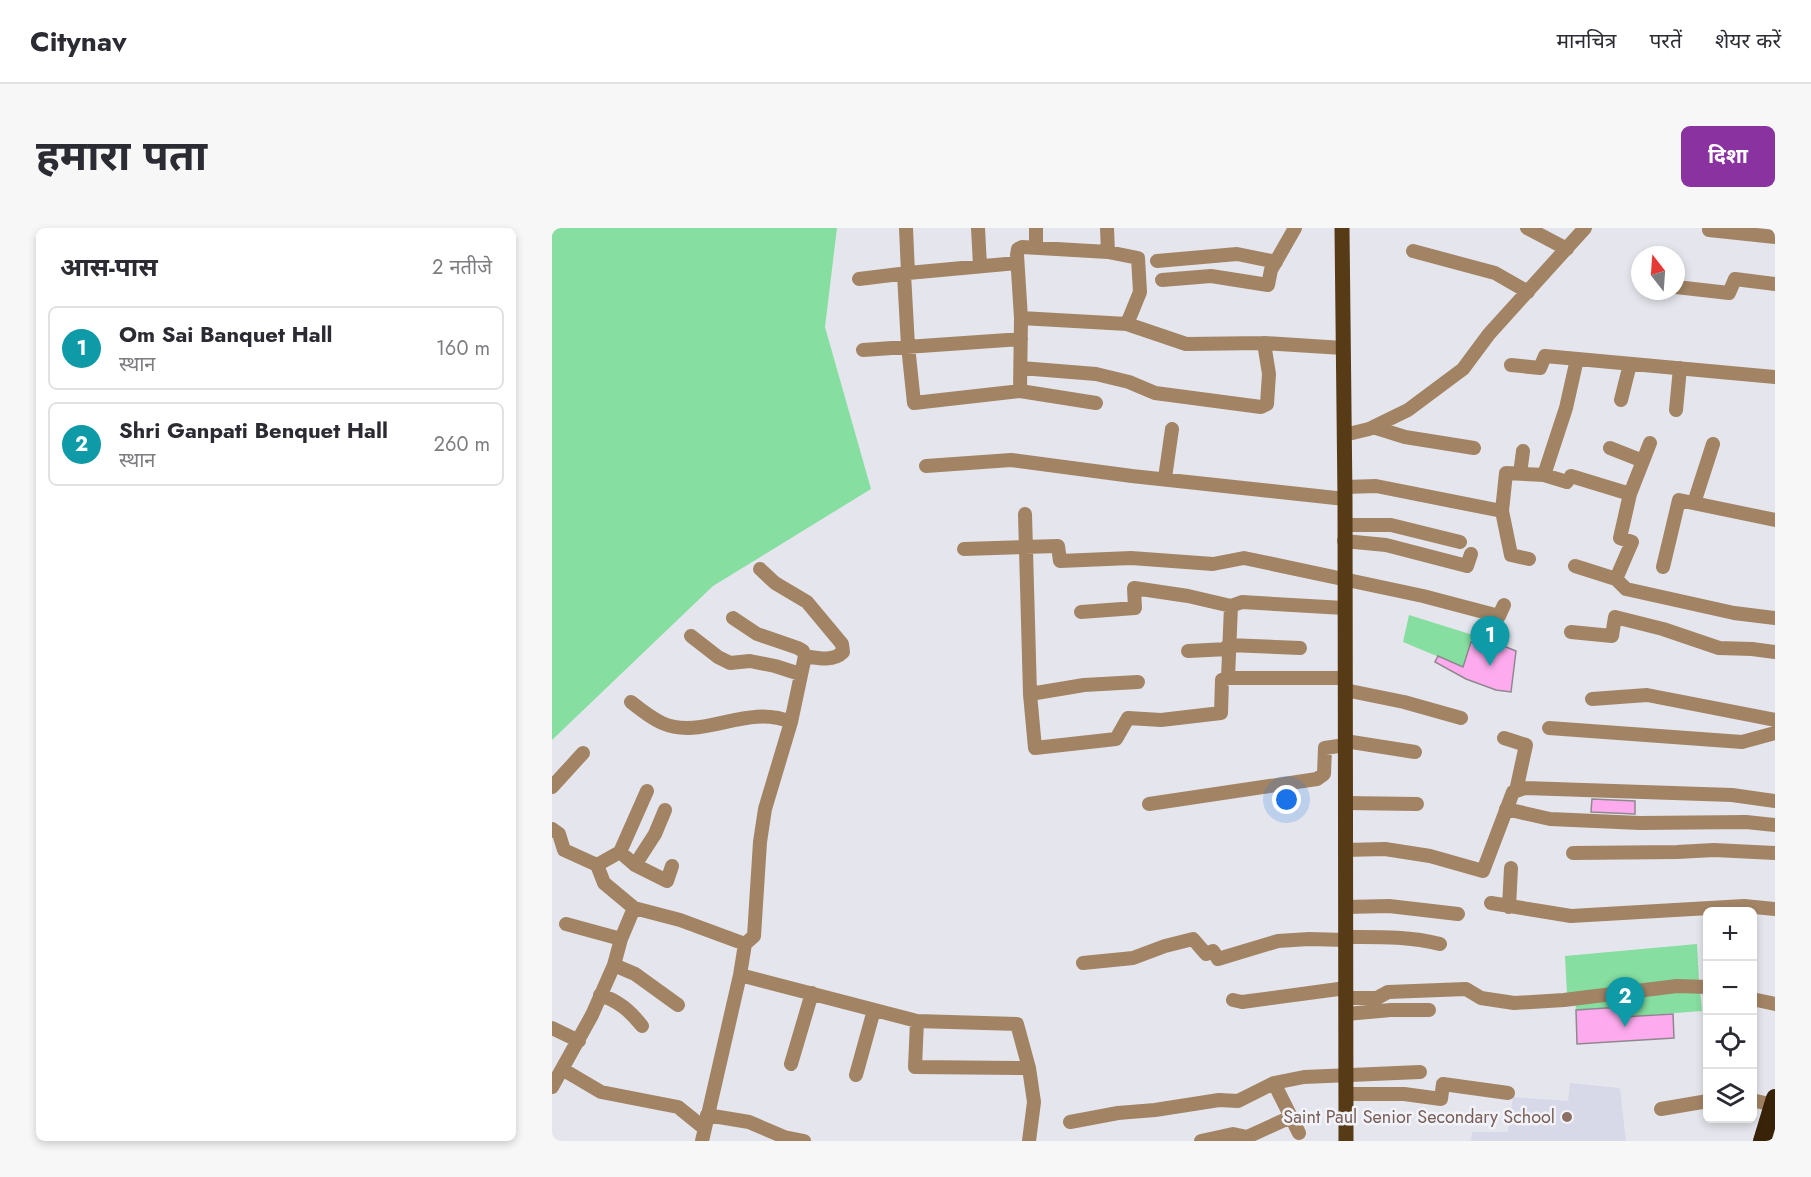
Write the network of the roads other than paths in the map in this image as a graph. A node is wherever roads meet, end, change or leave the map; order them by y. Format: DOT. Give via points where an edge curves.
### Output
graph roads {
  1 [pos="906,228"];
  2 [pos="978,228"];
  3 [pos="1036,228"];
  4 [pos="1107,228"];
  5 [pos="1294,228"];
  6 [pos="1342,228"];
  7 [pos="1527,228"];
  8 [pos="1585,228"];
  9 [pos="1709,230"];
  10 [pos="1775,237"];
  11 [pos="1036,248"];
  12 [pos="1567,249"];
  13 [pos="1413,251"];
  14 [pos="1108,252"];
  15 [pos="1157,261"];
  16 [pos="1276,262"];
  17 [pos="1017,263"];
  18 [pos="980,266"];
  19 [pos="906,273"];
  20 [pos="859,279"];
  21 [pos="1162,280"];
  22 [pos="1775,284"];
  23 [pos="1685,288"];
  24 [pos="1528,292"];
  25 [pos="1021,318"];
  26 [pos="1127,324"];
  27 [pos="1021,339"];
  28 [pos="1264,343"];
  29 [pos="908,346"];
  30 [pos="1343,348"];
  31 [pos="863,350"];
  32 [pos="1577,359"];
  33 [pos="1630,364"];
  34 [pos="1511,365"];
  35 [pos="1021,368"];
  36 [pos="1680,368"];
  37 [pos="1775,377"];
  38 [pos="1020,392"];
  39 [pos="1621,400"];
  40 [pos="1096,403"];
  41 [pos="1676,410"];
  42 [pos="1374,427"];
  43 [pos="1172,429"];
  44 [pos="1344,435"];
  45 [pos="1650,443"];
  46 [pos="1713,444"];
  47 [pos="1474,448"];
  48 [pos="1610,448"];
  49 [pos="1523,451"];
  50 [pos="1643,461"];
  51 [pos="926,466"];
  52 [pos="1520,474"];
  53 [pos="1544,476"];
  54 [pos="1165,478"];
  55 [pos="1345,493"];
  56 [pos="1630,494"];
  57 [pos="1694,503"];
  58 [pos="1502,511"];
  59 [pos="1025,514"];
  60 [pos="1775,520"];
  61 [pos="1344,525"];
  62 [pos="1344,541"];
  63 [pos="1460,542"];
  64 [pos="1025,548"];
  65 [pos="964,549"];
  66 [pos="1471,554"];
  67 [pos="1529,559"];
  68 [pos="1575,566"];
  69 [pos="1663,567"];
  70 [pos="760,569"];
  71 [pos="1616,579"];
  72 [pos="1344,580"];
  73 [pos="1504,605"];
  74 [pos="1231,606"];
  75 [pos="1344,608"];
  76 [pos="1081,612"];
  77 [pos="733,618"];
  78 [pos="1775,618"];
  79 [pos="1571,632"];
  80 [pos="691,636"];
  81 [pos="1228,647"];
  82 [pos="1300,648"];
  83 [pos="1188,651"];
  84 [pos="1775,652"];
  85 [pos="805,656"];
  86 [pos="800,674"];
  87 [pos="1228,678"];
  88 [pos="1138,682"];
  89 [pos="1345,684"];
  90 [pos="1030,694"];
  91 [pos="1592,699"];
  92 [pos="631,702"];
  93 [pos="1461,718"];
  94 [pos="1775,720"];
  95 [pos="791,722"];
  96 [pos="1549,728"];
  97 [pos="1775,733"];
  98 [pos="1504,738"];
  99 [pos="1345,743"];
  100 [pos="1415,752"];
  101 [pos="583,753"];
  102 [pos="552,787"];
  103 [pos="647,791"];
  104 [pos="1516,791"];
  105 [pos="1775,801"];
  106 [pos="1345,803"];
  107 [pos="1149,804"];
  108 [pos="1418,804"];
  109 [pos="1506,809"];
  110 [pos="665,810"];
  111 [pos="1775,825"];
  112 [pos="552,829"];
  113 [pos="558,850"];
  114 [pos="1346,850"];
  115 [pos="620,852"];
  116 [pos="1574,853"];
  117 [pos="1775,853"];
  118 [pos="597,865"];
  119 [pos="635,865"];
  120 [pos="672,866"];
  121 [pos="1511,868"];
  122 [pos="1491,903"];
  123 [pos="1346,907"];
  124 [pos="1509,907"];
  125 [pos="634,908"];
  126 [pos="1775,909"];
  127 [pos="1458,914"];
  128 [pos="566,924"];
  129 [pos="621,939"];
  130 [pos="1346,939"];
  131 [pos="745,944"];
  132 [pos="1440,944"];
  133 [pos="1083,963"];
  134 [pos="614,965"];
  135 [pos="740,975"];
  136 [pos="1703,987"];
  137 [pos="812,993"];
  138 [pos="1346,993"];
  139 [pos="600,995"];
  140 [pos="1233,1000"];
  141 [pos="1757,1000"];
  142 [pos="1775,1004"];
  143 [pos="678,1005"];
  144 [pos="874,1010"];
  145 [pos="1429,1010"];
  146 [pos="1346,1014"];
  147 [pos="917,1021"];
  148 [pos="642,1026"];
  149 [pos="552,1028"];
  150 [pos="579,1041"];
  151 [pos="791,1064"];
  152 [pos="1029,1068"];
  153 [pos="562,1069"];
  154 [pos="1420,1072"];
  155 [pos="856,1075"];
  156 [pos="1346,1076"];
  157 [pos="1274,1083"];
  158 [pos="552,1087"];
  159 [pos="1508,1093"];
  160 [pos="1346,1094"];
  161 [pos="1757,1100"];
  162 [pos="1703,1102"];
  163 [pos="1774,1102"];
  164 [pos="1661,1109"];
  165 [pos="1291,1118"];
  166 [pos="1070,1122"];
  167 [pos="704,1128"];
  168 [pos="1299,1133"];
  169 [pos="804,1141"];
  170 [pos="1029,1141"];
  171 [pos="1201,1141"];
  172 [pos="1347,1141"];
  173 [pos="1762,1141"];
  1 -- 19 [label="street"];
  2 -- 18 [label="street"];
  3 -- 11 [label="street"];
  4 -- 14 [label="street"];
  5 -- 16 [label="street"];
  6 -- 30 [label="main road"];
  7 -- 12 [label="street"];
  8 -- 12 [label="street"];
  9 -- 10 [label="street"];
  11 -- 14 [label="street"];
  11 -- 17 [label="street" via="1018,249"];
  12 -- 24 [label="street"];
  13 -- 24 [label="street" via="1494,273"];
  14 -- 26 [label="street" via="1138,258 1140,292"];
  15 -- 16 [label="street" via="1237,254"];
  16 -- 21 [label="street" via="1268,285 1210,276"];
  17 -- 18 [label="street"];
  17 -- 25 [label="street"];
  18 -- 19 [label="street"];
  19 -- 20 [label="street"];
  19 -- 29 [label="street"];
  22 -- 23 [label="street" via="1735,279 1729,293"];
  24 -- 42 [label="street" via="1463,369 1408,410"];
  25 -- 26 [label="street"];
  25 -- 27 [label="street"];
  26 -- 28 [label="street" via="1186,344"];
  27 -- 29 [label="street"];
  27 -- 35 [label="street"];
  28 -- 30 [label="street"];
  28 -- 35 [label="street" via="1269,374 1267,404 1261,407 1155,393 1096,374"];
  29 -- 31 [label="street"];
  29 -- 38 [label="street" via="914,404"];
  30 -- 44 [label="main road"];
  32 -- 33 [label="street"];
  32 -- 34 [label="street" via="1545,356 1540,368"];
  32 -- 53 [label="street"];
  33 -- 36 [label="street"];
  33 -- 39 [label="street"];
  35 -- 38 [label="street"];
  36 -- 37 [label="street"];
  36 -- 41 [label="street"];
  38 -- 40 [label="street"];
  42 -- 44 [label="street"];
  42 -- 47 [label="street" via="1405,437"];
  43 -- 54 [label="street"];
  44 -- 55 [label="main road"];
  45 -- 50 [label="street"];
  46 -- 57 [label="street"];
  48 -- 50 [label="street"];
  49 -- 52 [label="street"];
  50 -- 56 [label="street"];
  51 -- 54 [label="street" via="1011,460"];
  52 -- 53 [label="street"];
  52 -- 58 [label="street" via="1506,473"];
  53 -- 56 [label="street"];
  54 -- 55 [label="street"];
  55 -- 58 [label="street" via="1376,486"];
  55 -- 61 [label="main road"];
  56 -- 71 [label="street" via="1620,537 1632,542"];
  57 -- 60 [label="street"];
  57 -- 69 [label="street" via="1678,500"];
  58 -- 67 [label="street" via="1511,555"];
  59 -- 64 [label="street"];
  61 -- 62 [label="main road"];
  61 -- 63 [label="street" via="1391,525"];
  62 -- 66 [label="street" via="1386,545 1467,566"];
  62 -- 72 [label="main road"];
  64 -- 65 [label="street"];
  64 -- 72 [label="street" via="1058,546 1060,561 1135,559 1213,564 1244,558"];
  64 -- 90 [label="street"];
  68 -- 71 [label="street"];
  70 -- 85 [label="street" via="807,602 842,644 843,652 838,657"];
  71 -- 78 [label="street" via="1626,589"];
  72 -- 73 [label="street" via="1499,616"];
  72 -- 75 [label="main road"];
  74 -- 75 [label="street" via="1242,602"];
  74 -- 76 [label="street" via="1134,588 1136,608"];
  74 -- 81 [label="street"];
  75 -- 89 [label="main road"];
  77 -- 85 [label="street" via="757,634 798,648"];
  79 -- 84 [label="street" via="1612,636 1615,617 1663,628 1719,648"];
  80 -- 86 [label="street" via="730,663 750,662"];
  81 -- 82 [label="street"];
  81 -- 83 [label="street"];
  81 -- 87 [label="street"];
  85 -- 86 [label="street"];
  86 -- 95 [label="street"];
  87 -- 89 [label="street"];
  87 -- 90 [label="street" via="1222,680 1221,713 1161,720 1128,718 1116,739 1035,748"];
  88 -- 90 [label="street"];
  89 -- 93 [label="street"];
  89 -- 99 [label="main road"];
  91 -- 94 [label="street" via="1647,695"];
  92 -- 95 [label="street" via="663,724 675,727 705,726 764,715"];
  95 -- 131 [label="street" via="765,809 754,936"];
  96 -- 97 [label="street" via="1742,742"];
  98 -- 104 [label="street" via="1526,745"];
  99 -- 100 [label="street"];
  99 -- 106 [label="main road"];
  99 -- 107 [label="street" via="1325,748 1324,774 1317,779"];
  101 -- 102 [label="street"];
  103 -- 115 [label="street"];
  104 -- 105 [label="street" via="1525,788 1732,795"];
  104 -- 109 [label="street"];
  106 -- 108 [label="street"];
  106 -- 114 [label="main road"];
  109 -- 111 [label="street" via="1551,819"];
  109 -- 114 [label="street" via="1483,871 1431,856 1385,849"];
  110 -- 119 [label="street"];
  112 -- 113 [label="street" via="559,834"];
  113 -- 118 [label="street"];
  114 -- 123 [label="main road"];
  115 -- 118 [label="street"];
  115 -- 119 [label="street"];
  116 -- 117 [label="street"];
  118 -- 125 [label="street" via="604,883"];
  119 -- 120 [label="street" via="667,881"];
  121 -- 124 [label="street"];
  122 -- 124 [label="street"];
  123 -- 127 [label="street" via="1389,906"];
  123 -- 130 [label="main road"];
  124 -- 126 [label="street" via="1571,916 1744,906"];
  125 -- 129 [label="street"];
  125 -- 131 [label="street"];
  128 -- 129 [label="street"];
  129 -- 134 [label="street"];
  130 -- 132 [label="street" via="1410,938"];
  130 -- 133 [label="street" via="1278,941 1218,958 1213,951 1206,954 1193,939 1133,958"];
  130 -- 138 [label="main road"];
  131 -- 135 [label="street"];
  134 -- 139 [label="street"];
  134 -- 143 [label="street" via="635,974"];
  135 -- 137 [label="street"];
  135 -- 167 [label="street"];
  136 -- 138 [label="street" via="1514,1002 1481,998 1466,989 1388,992 1377,998"];
  137 -- 144 [label="street"];
  137 -- 151 [label="street"];
  138 -- 140 [label="street"];
  138 -- 146 [label="main road"];
  139 -- 148 [label="street" via="629,1010"];
  139 -- 150 [label="street"];
  141 -- 142 [label="street"];
  144 -- 147 [label="street"];
  144 -- 155 [label="street"];
  145 -- 146 [label="street"];
  146 -- 156 [label="main road"];
  147 -- 152 [label="street" via="1017,1024"];
  147 -- 152 [label="street" via="915,1067"];
  149 -- 150 [label="street"];
  150 -- 153 [label="street"];
  152 -- 170 [label="street" via="1034,1102"];
  153 -- 158 [label="street"];
  153 -- 167 [label="street" via="602,1092 678,1107"];
  154 -- 156 [label="street"];
  156 -- 157 [label="street" via="1304,1077"];
  156 -- 160 [label="main road"];
  157 -- 165 [label="street"];
  157 -- 166 [label="street" via="1238,1101 1219,1100"];
  159 -- 160 [label="street" via="1443,1084 1441,1099 1404,1094"];
  160 -- 172 [label="main road"];
  161 -- 163 [label="street"];
  162 -- 164 [label="street"];
  163 -- 173 [label="highway"];
  165 -- 168 [label="street"];
  165 -- 171 [label="street" via="1247,1137 1233,1134"];
  167 -- 169 [label="street" via="749,1122"];
}
